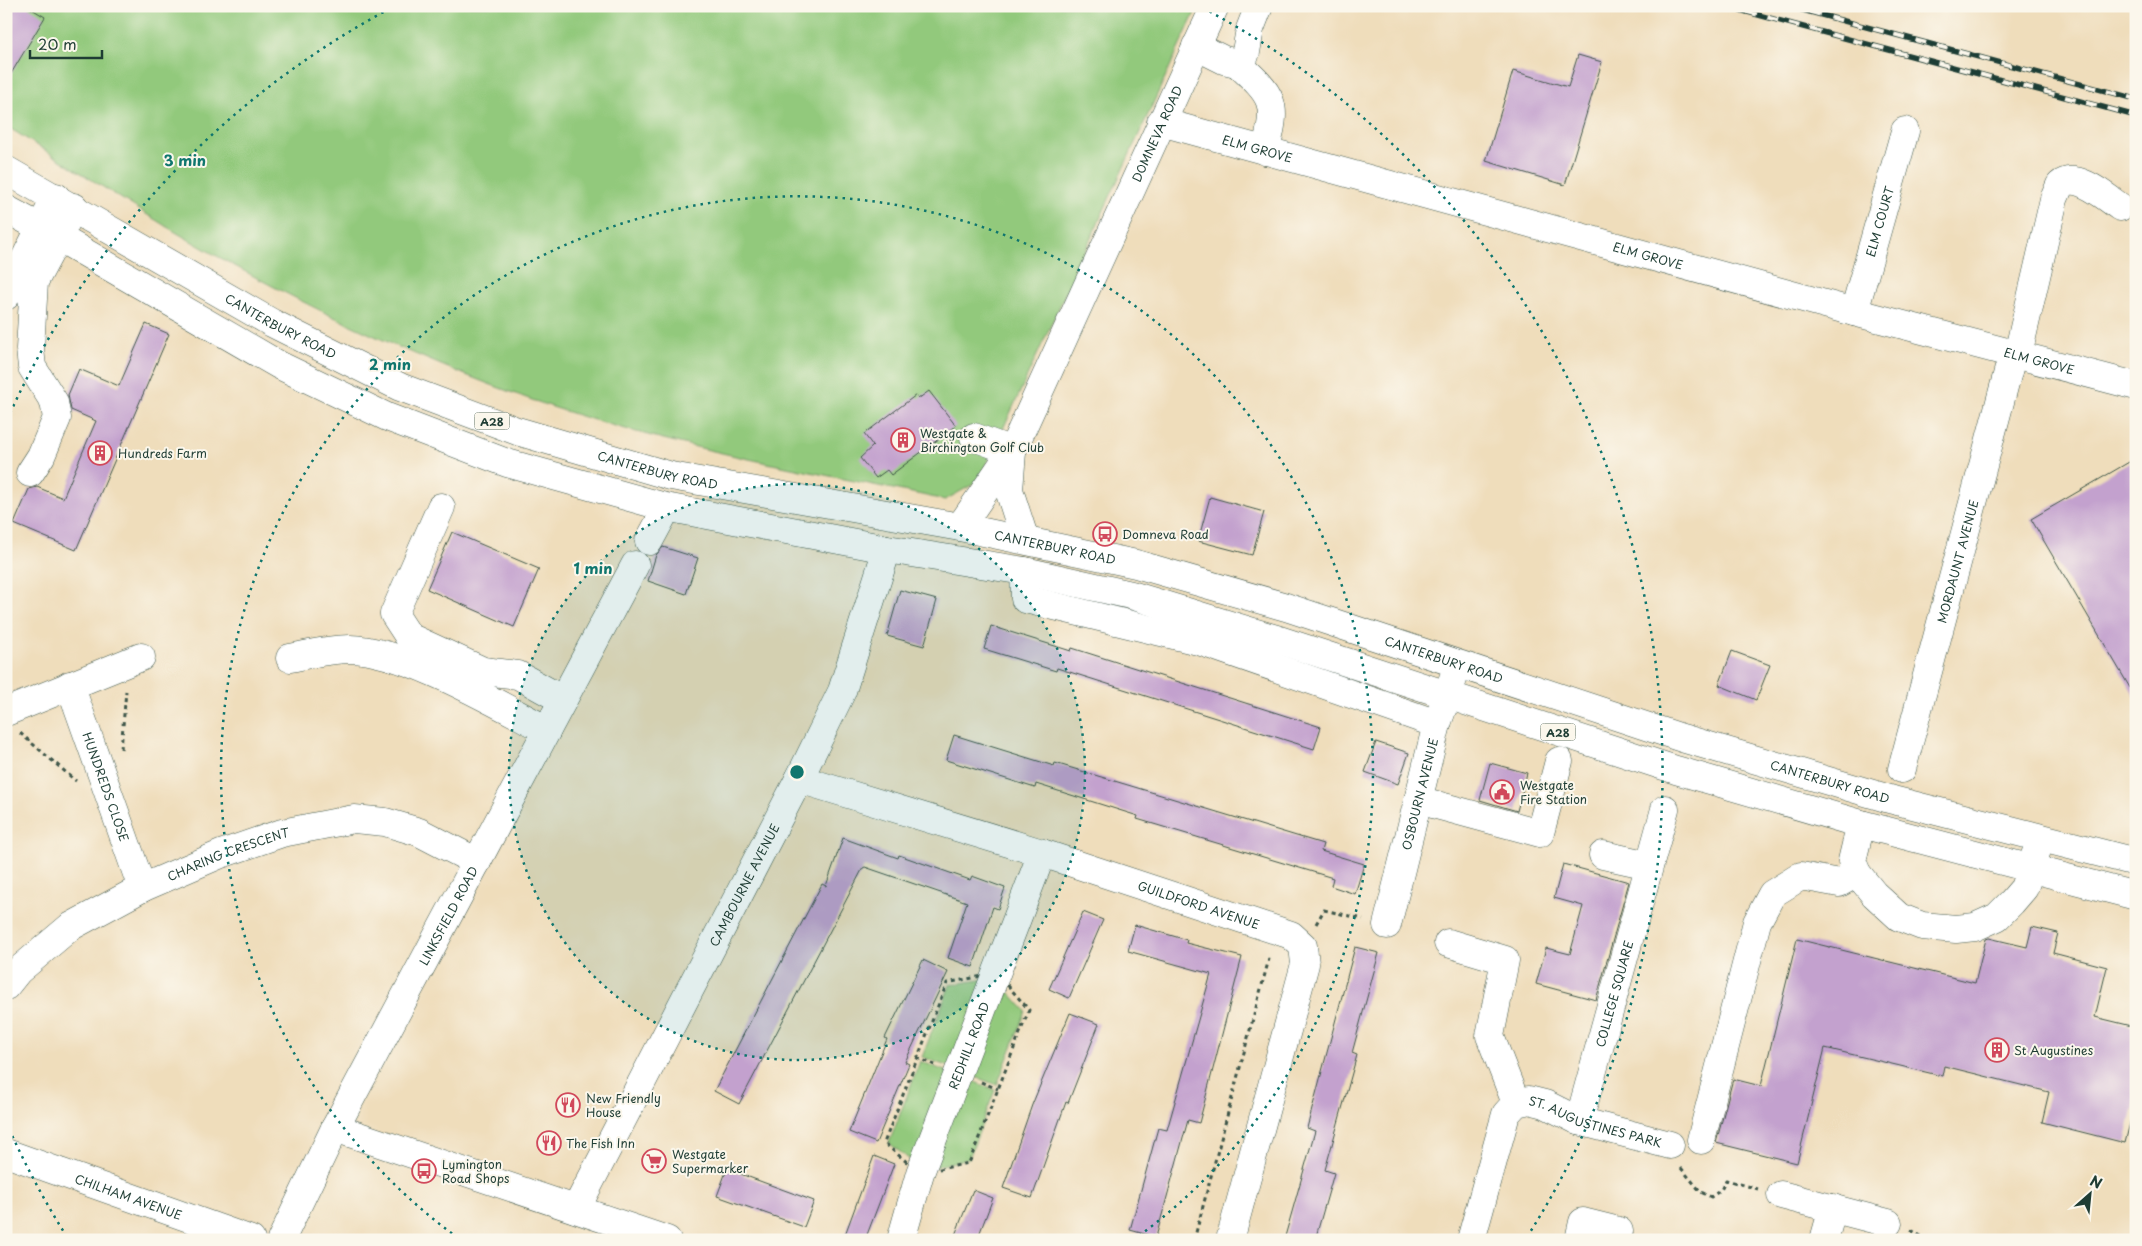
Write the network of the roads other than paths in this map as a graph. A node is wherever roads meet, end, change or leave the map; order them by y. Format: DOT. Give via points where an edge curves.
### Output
graph roads {
  1 [pos="1214,6"];
  2 [pos="1259,6"];
  3 [pos="1196,46"];
  4 [pos="1237,63"];
  5 [pos="1160,122"];
  6 [pos="1905,131"];
  7 [pos="1265,150"];
  8 [pos="6,170"];
  9 [pos="65,202"];
  10 [pos="2120,207"];
  11 [pos="6,209"];
  12 [pos="49,232"];
  13 [pos="6,296"];
  14 [pos="1854,312"];
  15 [pos="2015,353"];
  16 [pos="2136,386"];
  17 [pos="974,437"];
  18 [pos="1012,451"];
  19 [pos="30,473"];
  20 [pos="441,506"];
  21 [pos="665,507"];
  22 [pos="960,527"];
  23 [pos="1025,540"];
  24 [pos="649,541"];
  25 [pos="887,549"];
  26 [pos="635,565"];
  27 [pos="1024,571"];
  28 [pos="141,657"];
  29 [pos="290,658"];
  30 [pos="1458,665"];
  31 [pos="70,686"];
  32 [pos="1447,695"];
  33 [pos="563,700"];
  34 [pos="6,712"];
  35 [pos="1437,724"];
  36 [pos="547,730"];
  37 [pos="1559,761"];
  38 [pos="1902,769"];
  39 [pos="800,779"];
  40 [pos="1418,800"];
  41 [pos="1665,809"];
  42 [pos="1861,824"];
  43 [pos="2041,838"];
  44 [pos="1042,853"];
  45 [pos="1604,855"];
  46 [pos="476,862"];
  47 [pos="2136,862"];
  48 [pos="1648,865"];
  49 [pos="2032,870"];
  50 [pos="1857,873"];
  51 [pos="142,888"];
  52 [pos="2136,896"];
  53 [pos="1386,925"];
  54 [pos="1448,943"];
  55 [pos="6,986"];
  56 [pos="1516,1103"];
  57 [pos="1579,1121"];
  58 [pos="334,1128"];
  59 [pos="1701,1140"];
  60 [pos="1670,1145"];
  61 [pos="6,1153"];
  62 [pos="1780,1195"];
  63 [pos="1833,1208"];
  64 [pos="576,1209"];
  65 [pos="1888,1223"];
  66 [pos="251,1240"];
  67 [pos="281,1240"];
  68 [pos="667,1240"];
  69 [pos="901,1240"];
  70 [pos="1230,1240"];
  71 [pos="1471,1240"];
  72 [pos="1578,1240"];
  73 [pos="1616,1240"];
  74 [pos="1824,1240"];
  1 -- 3 [label="main road, DOMNEVA ROAD"];
  2 -- 4 [label="main road" via="1244,58"];
  3 -- 4 [label="main road"];
  3 -- 5 [label="main road, DOMNEVA ROAD"];
  4 -- 7 [label="main road" via="1265,91 1272,103 1273,117"];
  5 -- 7 [label="main road, ELM GROVE"];
  5 -- 18 [label="main road, DOMNEVA ROAD"];
  6 -- 14 [label="main road, ELM COURT"];
  7 -- 14 [label="main road, ELM GROVE"];
  8 -- 9 [label="main road, CANTERBURY ROAD / A28"];
  9 -- 12 [label="main road"];
  9 -- 22 [label="main road, CANTERBURY ROAD / A28" via="272,324 400,387 517,431 671,476"];
  10 -- 15 [label="main road, MORDAUNT AVENUE" via="2081,183 2071,181 2060,185"];
  11 -- 12 [label="main road, A28"];
  12 -- 13 [label="main road"];
  12 -- 19 [label="main road" via="34,282 30,349 32,367 54,402 57,418"];
  12 -- 21 [label="main road, A28" via="279,365 387,417 507,463"];
  14 -- 15 [label="main road, ELM GROVE"];
  15 -- 16 [label="main road, ELM GROVE"];
  15 -- 38 [label="main road, MORDAUNT AVENUE"];
  17 -- 18 [label="main road"];
  18 -- 22 [label="main road, DOMNEVA ROAD"];
  18 -- 23 [label="main road, DOMNEVA ROAD" via="1009,490"];
  20 -- 33 [label="main road" via="394,614 409,638 483,671 518,675"];
  21 -- 24 [label="main road"];
  21 -- 25 [label="main road, A28"];
  22 -- 23 [label="main road, CANTERBURY ROAD / A28"];
  23 -- 30 [label="main road, CANTERBURY ROAD / A28" via="1154,569 1286,608"];
  25 -- 27 [label="main road, A28"];
  25 -- 39 [label="main road, CAMBOURNE AVENUE" via="842,691"];
  26 -- 33 [label="main road, LINKSFIELD ROAD" via="612,589"];
  27 -- 32 [label="main road, A28" via="1131,595"];
  27 -- 35 [label="main road" via="1024,598 1202,642"];
  28 -- 31 [label="main road"];
  29 -- 36 [label="main road" via="352,649 377,654 429,672"];
  30 -- 32 [label="main road, OSBOURN AVENUE"];
  30 -- 43 [label="main road, CANTERBURY ROAD / A28" via="1692,741 1893,800"];
  31 -- 34 [label="main road"];
  31 -- 51 [label="main road, HUNDREDS CLOSE"];
  32 -- 35 [label="main road, OSBOURN AVENUE"];
  32 -- 42 [label="main road, A28" via="1676,770"];
  33 -- 36 [label="main road, LINKSFIELD ROAD"];
  35 -- 40 [label="main road, OSBOURN AVENUE"];
  36 -- 46 [label="main road, LINKSFIELD ROAD"];
  37 -- 40 [label="main road" via="1540,833"];
  39 -- 44 [label="main road, GUILDFORD AVENUE"];
  39 -- 64 [label="main road, CAMBOURNE AVENUE"];
  40 -- 53 [label="main road, OSBOURN AVENUE"];
  41 -- 48 [label="main road, COLLEGE SQUARE"];
  42 -- 49 [label="main road, A28"];
  42 -- 50 [label="main road" via="1852,861"];
  43 -- 47 [label="main road, CANTERBURY ROAD / A28"];
  43 -- 49 [label="main road"];
  44 -- 69 [label="main road, REDHILL ROAD" via="920,1173"];
  44 -- 70 [label="main road, GUILDFORD AVENUE" via="1291,935 1303,946 1305,964"];
  45 -- 48 [label="main road"];
  46 -- 51 [label="main road, CHARING CRESCENT" via="419,832 386,822 354,818 282,833 221,854"];
  46 -- 58 [label="main road, LINKSFIELD ROAD"];
  48 -- 57 [label="main road, COLLEGE SQUARE"];
  49 -- 50 [label="main road" via="2024,888 1996,916 1975,927 1956,929 1922,926 1900,917 1874,894"];
  49 -- 52 [label="main road, A28"];
  50 -- 59 [label="main road" via="1839,883 1801,876 1772,894 1757,922"];
  51 -- 55 [label="main road, CHARING CRESCENT" via="70,927 18,971"];
  54 -- 56 [label="main road" via="1505,960 1490,1036"];
  56 -- 57 [label="main road, ST. AUGUSTINES PARK" via="1529,1100 1545,1104"];
  56 -- 71 [label="main road, ST. AUGUSTINES PARK" via="1506,1114"];
  57 -- 60 [label="main road, ST. AUGUSTINES PARK"];
  58 -- 64 [label="main road"];
  58 -- 67 [label="main road, LINKSFIELD ROAD"];
  61 -- 66 [label="main road, CHILHAM AVENUE"];
  62 -- 63 [label="main road"];
  63 -- 65 [label="main road"];
  63 -- 74 [label="main road"];
  64 -- 68 [label="main road"];
  72 -- 73 [label="main road" via="1583,1222 1619,1231"];
}
